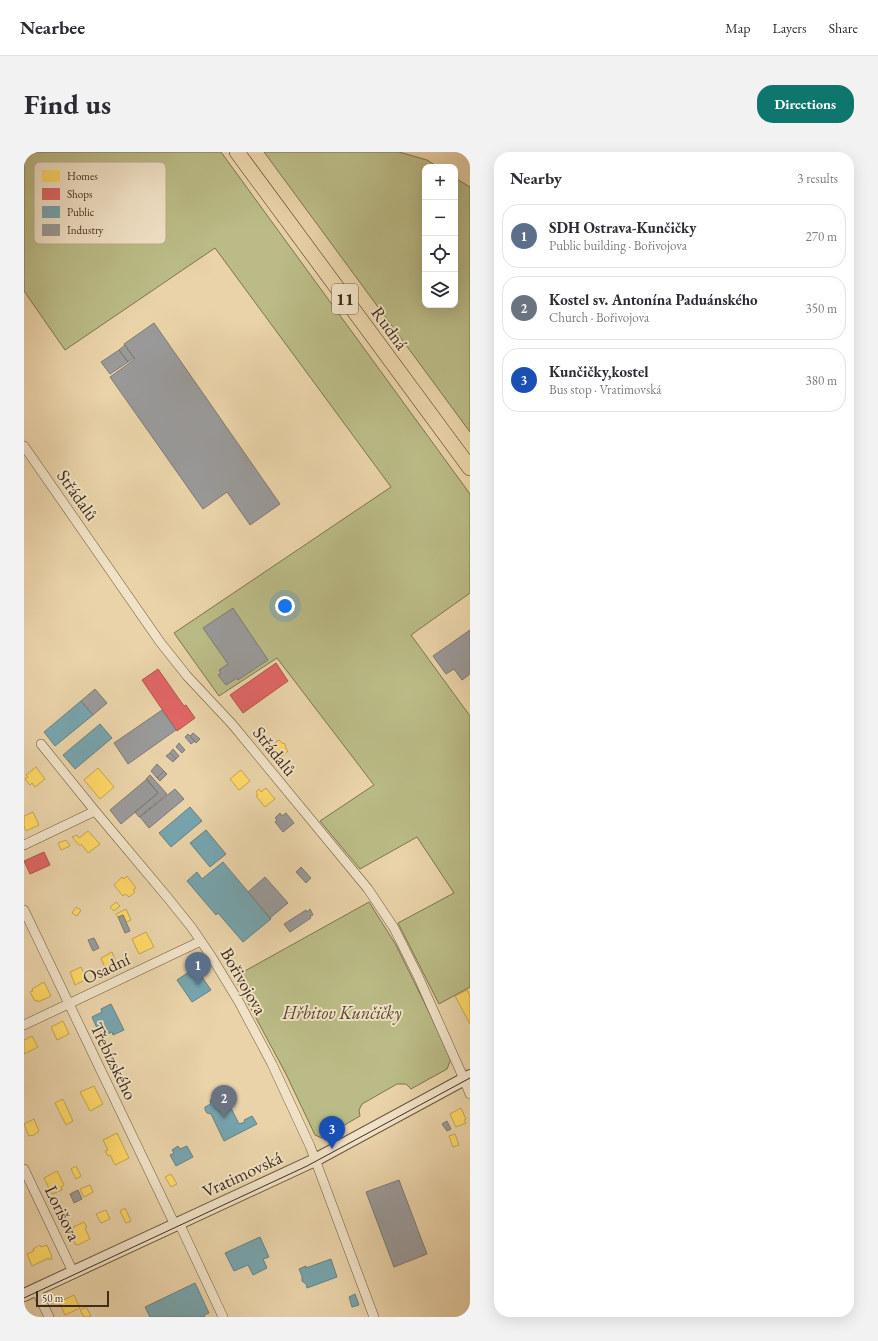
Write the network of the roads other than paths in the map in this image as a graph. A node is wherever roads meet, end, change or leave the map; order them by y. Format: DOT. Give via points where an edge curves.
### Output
graph roads {
  1 [pos="237,152"];
  2 [pos="24,446"];
  3 [pos="470,468"];
  4 [pos="41,744"];
  5 [pos="95,811"];
  6 [pos="24,845"];
  7 [pos="24,910"];
  8 [pos="201,941"];
  9 [pos="69,1004"];
  10 [pos="24,1025"];
  11 [pos="467,1077"];
  12 [pos="470,1094"];
  13 [pos="315,1160"];
  14 [pos="24,1169"];
  15 [pos="177,1224"];
  16 [pos="73,1272"];
  17 [pos="36,1290"];
  18 [pos="24,1295"];
  19 [pos="49,1317"];
  20 [pos="223,1317"];
  21 [pos="374,1317"];
  1 -- 3 [label="main road, Rudná / 11"];
  2 -- 11 [label="street, Střádalů" via="160,642 187,676 232,724 368,889 394,928"];
  4 -- 5 [label="street, Bořivojova"];
  5 -- 6 [label="street"];
  5 -- 8 [label="street, Bořivojova"];
  7 -- 9 [label="street, Třebízského"];
  8 -- 9 [label="street, Osadní"];
  8 -- 13 [label="street, Bořivojova" via="239,1002 272,1064"];
  9 -- 10 [label="street, Osadní"];
  9 -- 15 [label="street, Třebízského"];
  11 -- 12 [label="street, Střádalů"];
  11 -- 13 [label="street, Vratimovská"];
  13 -- 15 [label="street, Vratimovská"];
  13 -- 21 [label="street, Bořivojova"];
  14 -- 16 [label="street, Lorišova"];
  15 -- 16 [label="street, Vratimovská"];
  15 -- 20 [label="street, Třebízského"];
  16 -- 17 [label="street, Vratimovská"];
  17 -- 18 [label="street, Vratimovská"];
  17 -- 19 [label="street"];
}
